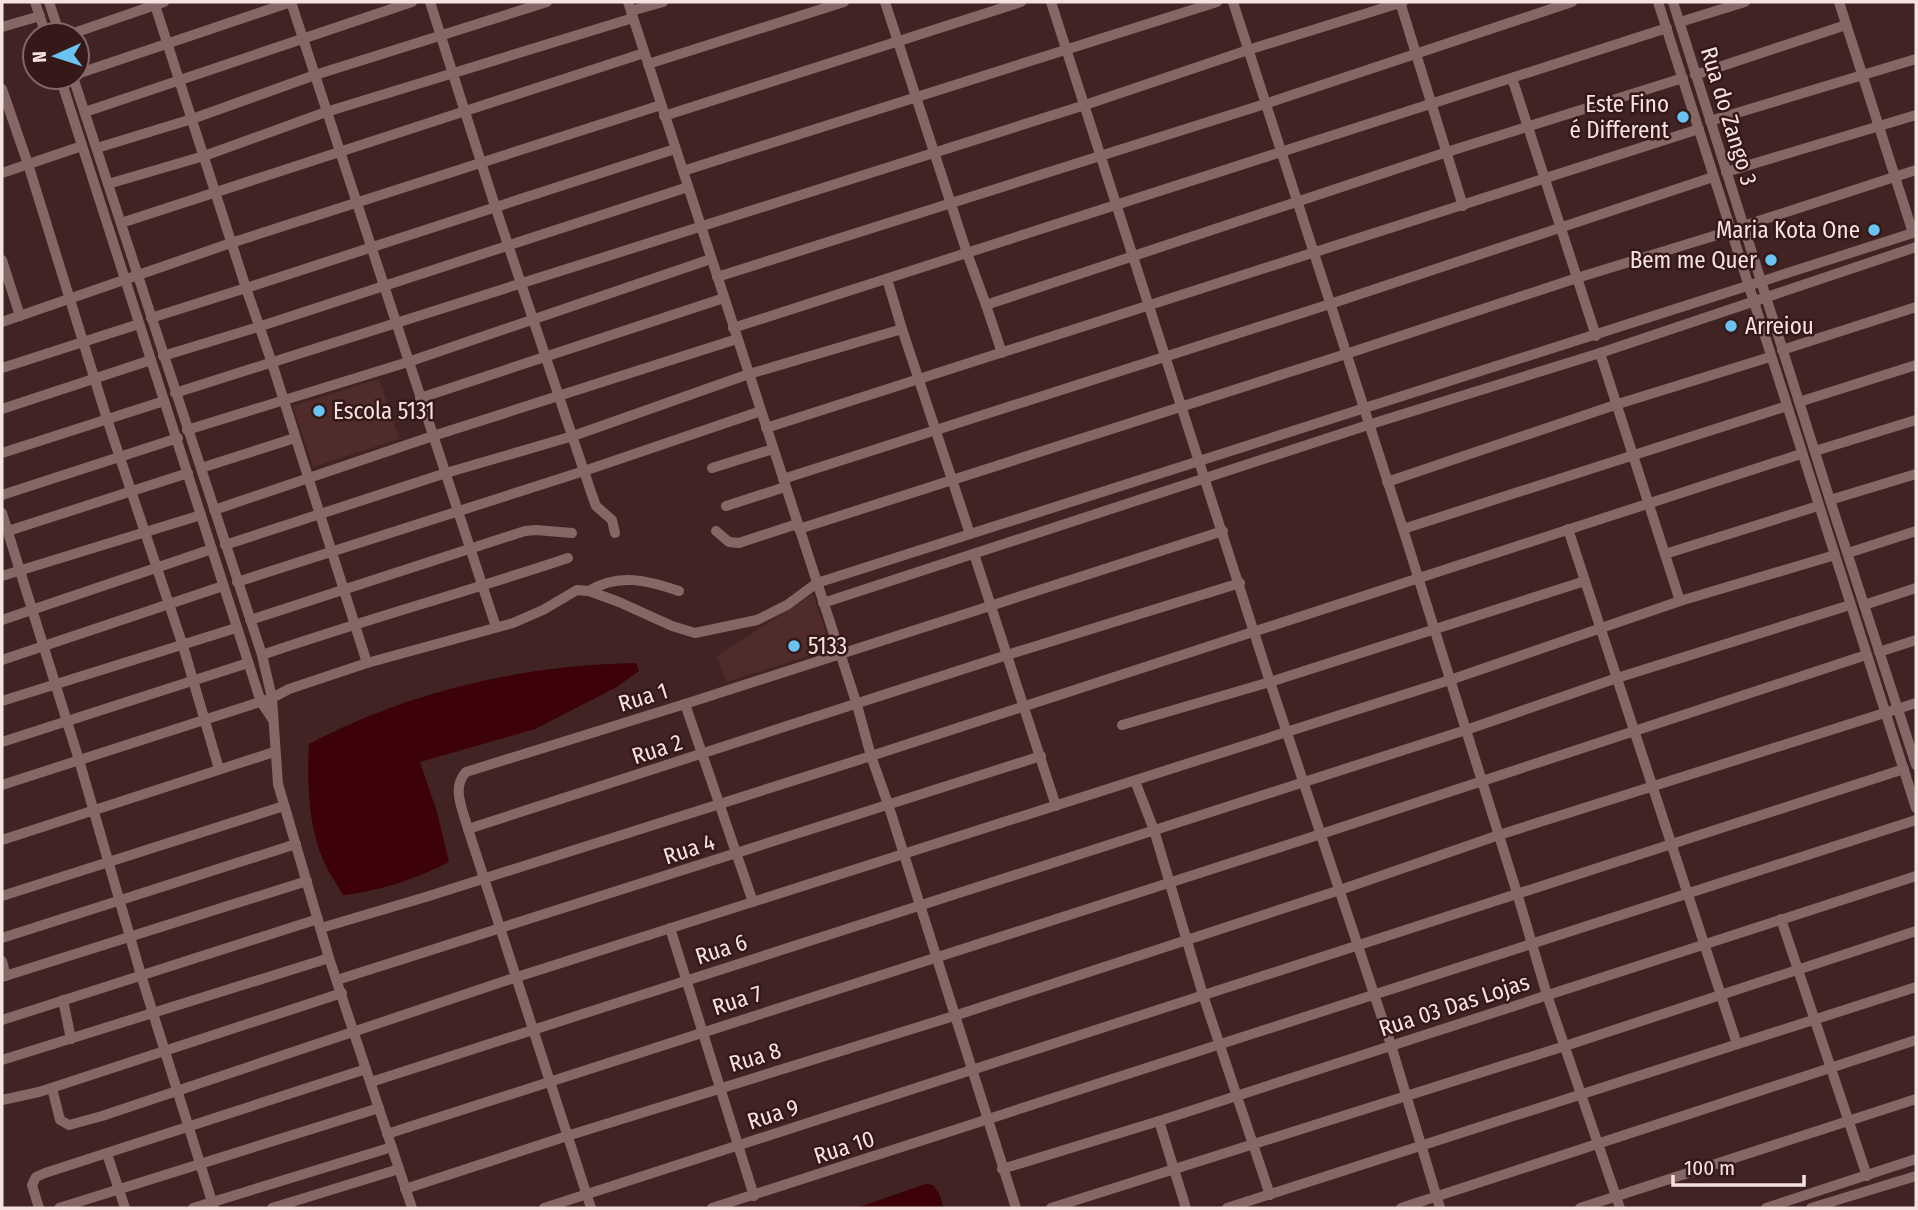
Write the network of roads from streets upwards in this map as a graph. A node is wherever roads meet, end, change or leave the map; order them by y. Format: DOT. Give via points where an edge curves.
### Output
graph roads {
  1 [pos="35,2"];
  2 [pos="49,2"];
  3 [pos="412,2"];
  4 [pos="430,2"];
  5 [pos="547,2"];
  6 [pos="663,2"];
  7 [pos="844,2"];
  8 [pos="885,2"];
  9 [pos="1021,2"];
  10 [pos="1051,2"];
  11 [pos="1217,2"];
  12 [pos="1233,2"];
  13 [pos="1401,2"];
  14 [pos="1572,2"];
  15 [pos="1658,2"];
  16 [pos="1673,2"];
  17 [pos="1745,2"];
  18 [pos="1839,2"];
  19 [pos="158,3"];
  20 [pos="630,10"];
  21 [pos="40,16"];
  22 [pos="42,21"];
  23 [pos="55,21"];
  24 [pos="1680,22"];
  25 [pos="1846,25"];
  26 [pos="2,27"];
  27 [pos="91,27"];
  28 [pos="1667,28"];
  29 [pos="441,35"];
  30 [pos="303,38"];
  31 [pos="898,40"];
  32 [pos="168,45"];
  33 [pos="1067,48"];
  34 [pos="1248,50"];
  35 [pos="644,53"];
  36 [pos="1416,53"];
  37 [pos="1916,59"];
  38 [pos="648,64"];
  39 [pos="91,71"];
  40 [pos="453,74"];
  41 [pos="315,75"];
  42 [pos="1696,75"];
  43 [pos="1862,75"];
  44 [pos="1511,78"];
  45 [pos="1683,78"];
  46 [pos="180,80"];
  47 [pos="2,89"];
  48 [pos="64,91"];
  49 [pos="79,91"];
  50 [pos="916,96"];
  51 [pos="1265,103"];
  52 [pos="1433,103"];
  53 [pos="1085,105"];
  54 [pos="663,110"];
  55 [pos="85,112"];
  56 [pos="466,112"];
  57 [pos="326,113"];
  58 [pos="1916,115"];
  59 [pos="192,119"];
  60 [pos="1710,121"];
  61 [pos="1879,127"];
  62 [pos="1527,128"];
  63 [pos="1699,129"];
  64 [pos="82,146"];
  65 [pos="97,148"];
  66 [pos="676,149"];
  67 [pos="339,152"];
  68 [pos="935,152"];
  69 [pos="1447,152"];
  70 [pos="1281,153"];
  71 [pos="204,156"];
  72 [pos="1101,156"];
  73 [pos="481,162"];
  74 [pos="28,164"];
  75 [pos="1916,170"];
  76 [pos="682,171"];
  77 [pos="1726,172"];
  78 [pos="2,173"];
  79 [pos="1713,177"];
  80 [pos="1895,177"];
  81 [pos="1544,180"];
  82 [pos="108,184"];
  83 [pos="688,187"];
  84 [pos="215,191"];
  85 [pos="951,202"];
  86 [pos="356,203"];
  87 [pos="1297,203"];
  88 [pos="1117,205"];
  89 [pos="495,206"];
  90 [pos="1463,206"];
  91 [pos="121,223"];
  92 [pos="701,226"];
  93 [pos="1743,226"];
  94 [pos="1559,227"];
  95 [pos="1730,230"];
  96 [pos="1915,233"];
  97 [pos="231,243"];
  98 [pos="509,246"];
  99 [pos="370,247"];
  100 [pos="1916,247"];
  101 [pos="967,253"];
  102 [pos="1312,253"];
  103 [pos="1134,257"];
  104 [pos="711,259"];
  105 [pos="2,260"];
  106 [pos="136,274"];
  107 [pos="717,277"];
  108 [pos="124,278"];
  109 [pos="1577,278"];
  110 [pos="887,279"];
  111 [pos="1760,282"];
  112 [pos="522,283"];
  113 [pos="384,286"];
  114 [pos="1748,287"];
  115 [pos="246,288"];
  116 [pos="69,298"];
  117 [pos="1766,298"];
  118 [pos="724,299"];
  119 [pos="1753,302"];
  120 [pos="1330,304"];
  121 [pos="986,305"];
  122 [pos="1150,306"];
  123 [pos="1916,307"];
  124 [pos="20,316"];
  125 [pos="151,318"];
  126 [pos="534,318"];
  127 [pos="2,322"];
  128 [pos="139,324"];
  129 [pos="395,324"];
  130 [pos="258,327"];
  131 [pos="733,328"];
  132 [pos="902,329"];
  133 [pos="1596,336"];
  134 [pos="737,339"];
  135 [pos="83,343"];
  136 [pos="1782,350"];
  137 [pos="1002,353"];
  138 [pos="1600,353"];
  139 [pos="1346,354"];
  140 [pos="163,356"];
  141 [pos="1166,357"];
  142 [pos="1770,357"];
  143 [pos="547,358"];
  144 [pos="151,360"];
  145 [pos="408,362"];
  146 [pos="272,363"];
  147 [pos="1916,365"];
  148 [pos="2,368"];
  149 [pos="749,374"];
  150 [pos="95,380"];
  151 [pos="919,380"];
  152 [pos="175,393"];
  153 [pos="560,396"];
  154 [pos="420,398"];
  155 [pos="164,401"];
  156 [pos="284,401"];
  157 [pos="1799,402"];
  158 [pos="1618,404"];
  159 [pos="1182,405"];
  160 [pos="1787,406"];
  161 [pos="1363,408"];
  162 [pos="2,409"];
  163 [pos="761,411"];
  164 [pos="107,419"];
  165 [pos="1916,420"];
  166 [pos="1368,425"];
  167 [pos="766,428"];
  168 [pos="187,430"];
  169 [pos="935,430"];
  170 [pos="433,436"];
  171 [pos="573,436"];
  172 [pos="178,438"];
  173 [pos="295,438"];
  174 [pos="773,449"];
  175 [pos="1815,451"];
  176 [pos="2,453"];
  177 [pos="1633,454"];
  178 [pos="1801,454"];
  179 [pos="120,457"];
  180 [pos="1199,460"];
  181 [pos="201,468"];
  182 [pos="712,468"];
  183 [pos="584,471"];
  184 [pos="188,472"];
  185 [pos="446,472"];
  186 [pos="1916,474"];
  187 [pos="309,478"];
  188 [pos="1206,479"];
  189 [pos="952,480"];
  190 [pos="1387,482"];
  191 [pos="784,483"];
  192 [pos="131,491"];
  193 [pos="2,495"];
  194 [pos="1830,500"];
  195 [pos="1649,504"];
  196 [pos="726,506"];
  197 [pos="1818,506"];
  198 [pos="214,510"];
  199 [pos="458,511"];
  200 [pos="2,513"];
  201 [pos="201,515"];
  202 [pos="320,515"];
  203 [pos="798,526"];
  204 [pos="1403,529"];
  205 [pos="1568,529"];
  206 [pos="8,531"];
  207 [pos="716,531"];
  208 [pos="1223,531"];
  209 [pos="1916,531"];
  210 [pos="145,532"];
  211 [pos="615,533"];
  212 [pos="572,534"];
  213 [pos="970,534"];
  214 [pos="225,545"];
  215 [pos="212,549"];
  216 [pos="470,550"];
  217 [pos="333,552"];
  218 [pos="1848,553"];
  219 [pos="974,554"];
  220 [pos="1665,554"];
  221 [pos="1835,555"];
  222 [pos="568,558"];
  223 [pos="156,568"];
  224 [pos="20,570"];
  225 [pos="2,576"];
  226 [pos="1418,580"];
  227 [pos="1585,581"];
  228 [pos="237,582"];
  229 [pos="817,583"];
  230 [pos="1240,583"];
  231 [pos="223,586"];
  232 [pos="483,586"];
  233 [pos="1916,588"];
  234 [pos="345,591"];
  235 [pos="589,591"];
  236 [pos="678,591"];
  237 [pos="1680,601"];
  238 [pos="823,603"];
  239 [pos="169,605"];
  240 [pos="1850,605"];
  241 [pos="1864,605"];
  242 [pos="990,606"];
  243 [pos="32,610"];
  244 [pos="2,620"];
  245 [pos="250,620"];
  246 [pos="355,623"];
  247 [pos="496,626"];
  248 [pos="236,628"];
  249 [pos="1433,628"];
  250 [pos="1601,629"];
  251 [pos="1255,632"];
  252 [pos="1916,640"];
  253 [pos="44,646"];
  254 [pos="183,646"];
  255 [pos="1879,652"];
  256 [pos="839,653"];
  257 [pos="262,655"];
  258 [pos="1007,655"];
  259 [pos="1866,655"];
  260 [pos="2,660"];
  261 [pos="248,663"];
  262 [pos="367,663"];
  263 [pos="1617,678"];
  264 [pos="1450,680"];
  265 [pos="192,682"];
  266 [pos="1270,682"];
  267 [pos="55,684"];
  268 [pos="272,698"];
  269 [pos="2,701"];
  270 [pos="261,702"];
  271 [pos="1916,703"];
  272 [pos="685,704"];
  273 [pos="856,705"];
  274 [pos="1024,706"];
  275 [pos="1898,709"];
  276 [pos="1885,712"];
  277 [pos="66,720"];
  278 [pos="205,720"];
  279 [pos="273,720"];
  280 [pos="1122,725"];
  281 [pos="1466,730"];
  282 [pos="1634,730"];
  283 [pos="1288,732"];
  284 [pos="2,742"];
  285 [pos="274,752"];
  286 [pos="702,755"];
  287 [pos="871,756"];
  288 [pos="1041,756"];
  289 [pos="79,760"];
  290 [pos="1916,765"];
  291 [pos="219,769"];
  292 [pos="1904,769"];
  293 [pos="1304,780"];
  294 [pos="1482,780"];
  295 [pos="1135,781"];
  296 [pos="2,785"];
  297 [pos="1653,788"];
  298 [pos="718,804"];
  299 [pos="888,804"];
  300 [pos="284,806"];
  301 [pos="1056,806"];
  302 [pos="1916,808"];
  303 [pos="93,809"];
  304 [pos="1916,820"];
  305 [pos="468,829"];
  306 [pos="1154,830"];
  307 [pos="1321,834"];
  308 [pos="1499,835"];
  309 [pos="2,840"];
  310 [pos="296,844"];
  311 [pos="1671,844"];
  312 [pos="736,854"];
  313 [pos="903,854"];
  314 [pos="107,862"];
  315 [pos="1916,876"];
  316 [pos="485,878"];
  317 [pos="307,881"];
  318 [pos="1170,882"];
  319 [pos="1340,890"];
  320 [pos="1517,893"];
  321 [pos="1687,893"];
  322 [pos="2,896"];
  323 [pos="120,901"];
  324 [pos="753,902"];
  325 [pos="920,906"];
  326 [pos="1781,919"];
  327 [pos="319,924"];
  328 [pos="670,928"];
  329 [pos="501,929"];
  330 [pos="1916,931"];
  331 [pos="2,937"];
  332 [pos="130,937"];
  333 [pos="1186,939"];
  334 [pos="1533,943"];
  335 [pos="1357,945"];
  336 [pos="1704,945"];
  337 [pos="936,957"];
  338 [pos="329,958"];
  339 [pos="2,961"];
  340 [pos="1797,969"];
  341 [pos="141,975"];
  342 [pos="4,977"];
  343 [pos="517,977"];
  344 [pos="337,980"];
  345 [pos="687,980"];
  346 [pos="1916,987"];
  347 [pos="342,993"];
  348 [pos="1720,994"];
  349 [pos="1203,995"];
  350 [pos="1374,996"];
  351 [pos="1547,996"];
  352 [pos="63,1000"];
  353 [pos="152,1012"];
  354 [pos="954,1016"];
  355 [pos="1813,1018"];
  356 [pos="2,1020"];
  357 [pos="534,1029"];
  358 [pos="702,1031"];
  359 [pos="354,1032"];
  360 [pos="71,1039"];
  361 [pos="1916,1040"];
  362 [pos="1737,1044"];
  363 [pos="1391,1045"];
  364 [pos="1220,1046"];
  365 [pos="1565,1046"];
  366 [pos="164,1051"];
  367 [pos="2,1060"];
  368 [pos="1830,1068"];
  369 [pos="366,1069"];
  370 [pos="971,1069"];
  371 [pos="551,1080"];
  372 [pos="371,1082"];
  373 [pos="52,1088"];
  374 [pos="719,1088"];
  375 [pos="177,1091"];
  376 [pos="1582,1094"];
  377 [pos="1237,1095"];
  378 [pos="1406,1096"];
  379 [pos="2,1100"];
  380 [pos="1916,1100"];
  381 [pos="379,1108"];
  382 [pos="988,1121"];
  383 [pos="1159,1121"];
  384 [pos="1849,1121"];
  385 [pos="188,1126"];
  386 [pos="387,1133"];
  387 [pos="567,1136"];
  388 [pos="1598,1143"];
  389 [pos="1254,1145"];
  390 [pos="1420,1145"];
  391 [pos="737,1146"];
  392 [pos="392,1147"];
  393 [pos="107,1154"];
  394 [pos="1916,1159"];
  395 [pos="200,1165"];
  396 [pos="399,1169"];
  397 [pos="1175,1169"];
  398 [pos="1002,1170"];
  399 [pos="1867,1176"];
  400 [pos="1916,1176"];
  401 [pos="405,1189"];
  402 [pos="119,1190"];
  403 [pos="587,1195"];
  404 [pos="1270,1195"];
  405 [pos="754,1196"];
  406 [pos="1436,1197"];
  407 [pos="1616,1197"];
  408 [pos="213,1205"];
  409 [pos="39,1208"];
  410 [pos="60,1208"];
  411 [pos="125,1208"];
  412 [pos="193,1208"];
  413 [pos="274,1208"];
  414 [pos="412,1208"];
  415 [pos="544,1208"];
  416 [pos="591,1208"];
  417 [pos="712,1208"];
  418 [pos="1016,1208"];
  419 [pos="1051,1208"];
  420 [pos="1186,1208"];
  421 [pos="1227,1208"];
  422 [pos="1401,1208"];
  423 [pos="1440,1208"];
  424 [pos="1580,1208"];
  425 [pos="1619,1208"];
  426 [pos="1766,1208"];
  427 [pos="1811,1208"];
  1 -- 21 [label="street"];
  2 -- 23 [label="street"];
  3 -- 30 [label="street"];
  4 -- 29 [label="street"];
  5 -- 29 [label="street"];
  6 -- 20 [label="street"];
  7 -- 38 [label="street"];
  8 -- 31 [label="street"];
  9 -- 31 [label="street"];
  10 -- 33 [label="street"];
  11 -- 33 [label="street"];
  12 -- 34 [label="street"];
  13 -- 34 [label="street"];
  13 -- 36 [label="street"];
  14 -- 36 [label="street"];
  15 -- 28 [label="street"];
  16 -- 24 [label="street, Rua do Zango 3"];
  17 -- 24 [label="street"];
  18 -- 25 [label="street"];
  19 -- 27 [label="street"];
  19 -- 32 [label="street"];
  20 -- 35 [label="street"];
  20 -- 40 [label="street"];
  21 -- 22 [label="street"];
  21 -- 26 [label="street"];
  24 -- 42 [label="street, Rua do Zango 3"];
  25 -- 42 [label="street"];
  25 -- 43 [label="street"];
  28 -- 44 [label="street"];
  28 -- 45 [label="street"];
  29 -- 40 [label="street"];
  29 -- 41 [label="street"];
  30 -- 32 [label="street" via="291,2"];
  30 -- 41 [label="street"];
  30 -- 46 [label="street"];
  31 -- 50 [label="street"];
  31 -- 54 [label="street"];
  32 -- 39 [label="street"];
  32 -- 46 [label="street"];
  33 -- 50 [label="street"];
  33 -- 53 [label="street"];
  34 -- 51 [label="street"];
  34 -- 53 [label="street"];
  35 -- 38 [label="street"];
  35 -- 56 [label="street"];
  36 -- 51 [label="street"];
  36 -- 52 [label="street"];
  37 -- 43 [label="street"];
  38 -- 54 [label="street"];
  40 -- 56 [label="street"];
  40 -- 57 [label="street"];
  41 -- 57 [label="street"];
  41 -- 59 [label="street"];
  42 -- 60 [label="street, Rua do Zango 3"];
  43 -- 60 [label="street"];
  43 -- 61 [label="street"];
  44 -- 52 [label="street"];
  44 -- 62 [label="street"];
  45 -- 62 [label="street"];
  45 -- 63 [label="street"];
  46 -- 55 [label="street"];
  46 -- 59 [label="street"];
  47 -- 74 [label="street"];
  48 -- 64 [label="street"];
  49 -- 55 [label="street"];
  50 -- 68 [label="street"];
  50 -- 76 [label="street"];
  51 -- 70 [label="street"];
  51 -- 72 [label="street"];
  52 -- 69 [label="street"];
  52 -- 70 [label="street"];
  53 -- 68 [label="street"];
  53 -- 72 [label="street"];
  54 -- 66 [label="street"];
  54 -- 73 [label="street"];
  55 -- 65 [label="street"];
  56 -- 67 [label="street"];
  56 -- 73 [label="street"];
  57 -- 67 [label="street"];
  57 -- 71 [label="street"];
  58 -- 61 [label="street"];
  59 -- 65 [label="street"];
  59 -- 71 [label="street"];
  60 -- 77 [label="street, Rua do Zango 3"];
  61 -- 77 [label="street"];
  61 -- 80 [label="street"];
  62 -- 69 [label="street"];
  62 -- 81 [label="street"];
  63 -- 79 [label="street"];
  63 -- 81 [label="street"];
  64 -- 74 [label="street"];
  64 -- 108 [label="street"];
  65 -- 82 [label="street"];
  66 -- 76 [label="street"];
  66 -- 89 [label="street"];
  67 -- 84 [label="street"];
  67 -- 86 [label="street"];
  68 -- 85 [label="street"];
  68 -- 92 [label="street"];
  69 -- 87 [label="street"];
  69 -- 90 [label="street"];
  70 -- 87 [label="street"];
  70 -- 88 [label="street"];
  71 -- 82 [label="street"];
  71 -- 84 [label="street"];
  72 -- 85 [label="street"];
  72 -- 88 [label="street"];
  73 -- 86 [label="street"];
  73 -- 89 [label="street"];
  74 -- 78 [label="street"];
  74 -- 116 [label="street"];
  75 -- 80 [label="street"];
  76 -- 83 [label="street"];
  77 -- 93 [label="street, Rua do Zango 3"];
  79 -- 94 [label="street"];
  79 -- 95 [label="street"];
  80 -- 93 [label="street"];
  80 -- 96 [label="street"];
  81 -- 90 [label="street"];
  81 -- 94 [label="street"];
  82 -- 91 [label="street"];
  83 -- 92 [label="street"];
  83 -- 98 [label="street"];
  84 -- 91 [label="street"];
  84 -- 97 [label="street"];
  85 -- 101 [label="street"];
  85 -- 107 [label="street"];
  86 -- 97 [label="street"];
  86 -- 99 [label="street"];
  87 -- 102 [label="street"];
  87 -- 103 [label="street"];
  88 -- 101 [label="street"];
  88 -- 103 [label="street"];
  89 -- 98 [label="street"];
  89 -- 99 [label="street"];
  90 -- 102 [label="street"];
  91 -- 106 [label="street"];
  92 -- 104 [label="street"];
  92 -- 112 [label="street"];
  93 -- 111 [label="street, Rua do Zango 3"];
  94 -- 109 [label="street"];
  94 -- 120 [label="street"];
  95 -- 109 [label="street"];
  95 -- 114 [label="street"];
  96 -- 111 [label="street"];
  97 -- 106 [label="street"];
  97 -- 115 [label="street"];
  98 -- 112 [label="street"];
  98 -- 113 [label="street"];
  99 -- 113 [label="street"];
  99 -- 115 [label="street"];
  100 -- 117 [label="street"];
  101 -- 110 [label="street"];
  101 -- 121 [label="street"];
  102 -- 120 [label="street"];
  102 -- 122 [label="street"];
  103 -- 121 [label="street"];
  103 -- 122 [label="street"];
  104 -- 107 [label="street"];
  104 -- 126 [label="street"];
  105 -- 124 [label="street"];
  106 -- 108 [label="street"];
  106 -- 125 [label="street"];
  107 -- 118 [label="street"];
  108 -- 116 [label="street"];
  108 -- 128 [label="street"];
  109 -- 133 [label="street"];
  109 -- 139 [label="street"];
  110 -- 131 [label="street"];
  110 -- 132 [label="street"];
  111 -- 114 [label="street"];
  111 -- 117 [label="street, Rua do Zango 3"];
  112 -- 126 [label="street"];
  112 -- 129 [label="street"];
  113 -- 129 [label="street"];
  113 -- 130 [label="street"];
  114 -- 119 [label="street"];
  114 -- 133 [label="street"];
  115 -- 125 [label="street"];
  115 -- 130 [label="street"];
  116 -- 124 [label="street"];
  116 -- 135 [label="street"];
  117 -- 119 [label="street"];
  117 -- 136 [label="street, Rua do Zango 3"];
  118 -- 131 [label="street"];
  118 -- 143 [label="street"];
  119 -- 138 [label="street"];
  119 -- 142 [label="street"];
  120 -- 139 [label="street"];
  120 -- 141 [label="street"];
  121 -- 137 [label="street"];
  122 -- 137 [label="street"];
  122 -- 141 [label="street"];
  123 -- 136 [label="street"];
  124 -- 127 [label="street"];
  125 -- 140 [label="street"];
  126 -- 143 [label="street"];
  126 -- 145 [label="street"];
  128 -- 135 [label="street"];
  128 -- 144 [label="street"];
  129 -- 145 [label="street"];
  129 -- 146 [label="street"];
  130 -- 140 [label="street"];
  130 -- 146 [label="street"];
  131 -- 134 [label="street"];
  132 -- 149 [label="street"];
  132 -- 151 [label="street"];
  133 -- 161 [label="street"];
  134 -- 149 [label="street"];
  134 -- 153 [label="street"];
  135 -- 148 [label="street"];
  135 -- 150 [label="street"];
  136 -- 157 [label="street, Rua do Zango 3"];
  137 -- 151 [label="street"];
  138 -- 158 [label="street"];
  138 -- 166 [label="street"];
  139 -- 159 [label="street"];
  139 -- 161 [label="street"];
  140 -- 152 [label="street"];
  141 -- 159 [label="street"];
  141 -- 169 [label="street"];
  142 -- 158 [label="street"];
  142 -- 160 [label="street"];
  143 -- 153 [label="street"];
  143 -- 154 [label="street"];
  144 -- 150 [label="street"];
  144 -- 155 [label="street"];
  145 -- 154 [label="street"];
  145 -- 156 [label="street"];
  146 -- 152 [label="street"];
  146 -- 156 [label="street"];
  147 -- 157 [label="street"];
  149 -- 163 [label="street"];
  149 -- 171 [label="street"];
  150 -- 162 [label="street"];
  150 -- 164 [label="street"];
  151 -- 167 [label="street"];
  151 -- 169 [label="street"];
  152 -- 168 [label="street"];
  153 -- 170 [label="street"];
  153 -- 171 [label="street"];
  154 -- 170 [label="street"];
  155 -- 164 [label="street"];
  155 -- 172 [label="street"];
  156 -- 168 [label="street"];
  156 -- 173 [label="street"];
  157 -- 175 [label="street, Rua do Zango 3"];
  158 -- 177 [label="street"];
  158 -- 190 [label="street"];
  159 -- 180 [label="street"];
  159 -- 189 [label="street"];
  160 -- 177 [label="street"];
  160 -- 178 [label="street"];
  161 -- 166 [label="street"];
  161 -- 180 [label="street"];
  163 -- 167 [label="street"];
  163 -- 183 [label="street"];
  164 -- 176 [label="street"];
  164 -- 179 [label="street"];
  165 -- 175 [label="street"];
  166 -- 188 [label="street"];
  166 -- 190 [label="street"];
  167 -- 174 [label="street"];
  168 -- 181 [label="street"];
  169 -- 189 [label="street"];
  169 -- 191 [label="street"];
  170 -- 185 [label="street"];
  170 -- 187 [label="street"];
  171 -- 183 [label="street"];
  171 -- 185 [label="street"];
  172 -- 179 [label="street"];
  172 -- 184 [label="street"];
  173 -- 181 [label="street"];
  173 -- 187 [label="street"];
  174 -- 182 [label="street"];
  174 -- 191 [label="street"];
  175 -- 194 [label="street, Rua do Zango 3"];
  177 -- 195 [label="street"];
  177 -- 204 [label="street"];
  178 -- 195 [label="street"];
  178 -- 197 [label="street"];
  179 -- 192 [label="street"];
  179 -- 193 [label="street"];
  180 -- 188 [label="street"];
  180 -- 213 [label="street"];
  181 -- 198 [label="street"];
  183 -- 199 [label="street"];
  183 -- 211 [label="street" via="596,506 612,520"];
  184 -- 192 [label="street"];
  184 -- 201 [label="street"];
  185 -- 199 [label="street"];
  185 -- 202 [label="street"];
  186 -- 194 [label="street"];
  187 -- 198 [label="street"];
  187 -- 202 [label="street"];
  188 -- 208 [label="street"];
  188 -- 219 [label="street"];
  189 -- 203 [label="street"];
  189 -- 213 [label="street"];
  190 -- 204 [label="street"];
  191 -- 196 [label="street"];
  191 -- 203 [label="street"];
  192 -- 206 [label="street"];
  192 -- 210 [label="street"];
  194 -- 218 [label="street, Rua do Zango 3"];
  195 -- 205 [label="street"];
  195 -- 220 [label="street"];
  197 -- 220 [label="street"];
  197 -- 221 [label="street"];
  198 -- 214 [label="street"];
  199 -- 216 [label="street"];
  199 -- 217 [label="street"];
  200 -- 206 [label="street"];
  201 -- 210 [label="street"];
  201 -- 215 [label="street"];
  202 -- 214 [label="street"];
  202 -- 217 [label="street"];
  203 -- 207 [label="street" via="739,543 729,542"];
  203 -- 229 [label="street"];
  204 -- 226 [label="street"];
  205 -- 226 [label="street"];
  205 -- 227 [label="street"];
  206 -- 224 [label="street"];
  208 -- 230 [label="street"];
  208 -- 242 [label="street, Rua 1"];
  209 -- 218 [label="street"];
  210 -- 223 [label="street"];
  210 -- 224 [label="street"];
  212 -- 216 [label="street" via="525,531"];
  213 -- 229 [label="street"];
  214 -- 228 [label="street"];
  215 -- 223 [label="street"];
  215 -- 231 [label="street"];
  216 -- 232 [label="street"];
  216 -- 234 [label="street"];
  217 -- 228 [label="street"];
  217 -- 234 [label="street"];
  218 -- 241 [label="street, Rua do Zango 3"];
  219 -- 238 [label="street"];
  219 -- 242 [label="street"];
  220 -- 237 [label="street"];
  221 -- 237 [label="street"];
  221 -- 240 [label="street"];
  222 -- 232 [label="street"];
  223 -- 239 [label="street"];
  223 -- 243 [label="street"];
  224 -- 225 [label="street"];
  224 -- 243 [label="street"];
  226 -- 249 [label="street"];
  226 -- 251 [label="street"];
  227 -- 249 [label="street"];
  227 -- 250 [label="street"];
  228 -- 245 [label="street"];
  229 -- 235 [label="street" via="757,620 695,633"];
  229 -- 238 [label="street"];
  230 -- 251 [label="street"];
  230 -- 258 [label="street, Rua 2"];
  231 -- 239 [label="street"];
  231 -- 248 [label="street"];
  232 -- 246 [label="street"];
  232 -- 247 [label="street"];
  233 -- 241 [label="street"];
  234 -- 245 [label="street"];
  234 -- 246 [label="street"];
  235 -- 236 [label="street" via="602,583 626,579"];
  235 -- 247 [label="street" via="577,590 543,610"];
  237 -- 250 [label="street"];
  238 -- 256 [label="street"];
  239 -- 253 [label="street"];
  239 -- 254 [label="street"];
  240 -- 259 [label="street"];
  240 -- 263 [label="street, Rua 6"];
  241 -- 255 [label="street, Rua do Zango 3"];
  242 -- 256 [label="street, Rua 1"];
  242 -- 258 [label="street"];
  243 -- 244 [label="street"];
  243 -- 253 [label="street"];
  245 -- 257 [label="street"];
  246 -- 257 [label="street"];
  246 -- 262 [label="street"];
  247 -- 262 [label="street"];
  248 -- 254 [label="street"];
  248 -- 261 [label="street"];
  249 -- 264 [label="street"];
  249 -- 266 [label="street"];
  250 -- 263 [label="street"];
  250 -- 264 [label="street"];
  251 -- 266 [label="street"];
  251 -- 274 [label="street"];
  252 -- 255 [label="street"];
  253 -- 260 [label="street"];
  253 -- 267 [label="street"];
  254 -- 265 [label="street"];
  254 -- 267 [label="street"];
  255 -- 275 [label="street, Rua do Zango 3"];
  256 -- 272 [label="street, Rua 1"];
  256 -- 273 [label="street"];
  257 -- 268 [label="street"];
  258 -- 273 [label="street, Rua 2"];
  258 -- 274 [label="street"];
  259 -- 276 [label="street"];
  259 -- 282 [label="street, Rua 7"];
  261 -- 265 [label="street"];
  261 -- 270 [label="street"];
  262 -- 268 [label="street"];
  263 -- 281 [label="street, Rua 6"];
  263 -- 282 [label="street"];
  264 -- 281 [label="street"];
  264 -- 283 [label="street"];
  265 -- 277 [label="street"];
  265 -- 278 [label="street"];
  266 -- 280 [label="street"];
  266 -- 283 [label="street"];
  267 -- 269 [label="street"];
  267 -- 277 [label="street"];
  268 -- 270 [label="street"];
  268 -- 279 [label="street"];
  270 -- 278 [label="street"];
  270 -- 279 [label="street"];
  271 -- 275 [label="street, Rua 8"];
  272 -- 286 [label="street"];
  272 -- 305 [label="street, Rua 1" via="466,772 457,789"];
  273 -- 286 [label="street, Rua 2"];
  273 -- 287 [label="street"];
  274 -- 287 [label="street"];
  274 -- 288 [label="street"];
  275 -- 276 [label="street, Rua 8"];
  275 -- 290 [label="street, Rua do Zango 3"];
  276 -- 292 [label="street"];
  276 -- 297 [label="street, Rua 8"];
  277 -- 284 [label="street"];
  277 -- 289 [label="street"];
  278 -- 289 [label="street"];
  278 -- 291 [label="street"];
  279 -- 285 [label="street"];
  281 -- 293 [label="street, Rua 6"];
  281 -- 294 [label="street"];
  282 -- 294 [label="street, Rua 7"];
  282 -- 297 [label="street"];
  283 -- 293 [label="street"];
  283 -- 295 [label="street"];
  285 -- 291 [label="street"];
  285 -- 300 [label="street"];
  286 -- 298 [label="street"];
  286 -- 305 [label="street, Rua 2"];
  287 -- 298 [label="street"];
  287 -- 299 [label="street"];
  288 -- 299 [label="street, Rua 4"];
  288 -- 301 [label="street"];
  289 -- 296 [label="street"];
  289 -- 303 [label="street"];
  291 -- 303 [label="street"];
  292 -- 302 [label="street"];
  292 -- 311 [label="street, Rua 9"];
  293 -- 306 [label="street, Rua 6"];
  293 -- 307 [label="street"];
  294 -- 307 [label="street, Rua 7"];
  294 -- 308 [label="street"];
  295 -- 301 [label="street"];
  295 -- 306 [label="street"];
  297 -- 308 [label="street, Rua 8"];
  297 -- 311 [label="street"];
  298 -- 312 [label="street"];
  298 -- 316 [label="street"];
  299 -- 312 [label="street, Rua 4"];
  299 -- 313 [label="street"];
  300 -- 310 [label="street"];
  300 -- 314 [label="street"];
  301 -- 313 [label="street"];
  303 -- 309 [label="street"];
  303 -- 314 [label="street"];
  304 -- 321 [label="street, Rua 10"];
  305 -- 316 [label="street"];
  306 -- 318 [label="street"];
  306 -- 325 [label="street, Rua 6"];
  307 -- 318 [label="street, Rua 7"];
  307 -- 319 [label="street"];
  308 -- 319 [label="street, Rua 8"];
  308 -- 320 [label="street"];
  310 -- 317 [label="street"];
  310 -- 323 [label="street"];
  311 -- 320 [label="street, Rua 9"];
  311 -- 321 [label="street"];
  312 -- 324 [label="street"];
  312 -- 329 [label="street, Rua 4"];
  313 -- 324 [label="street"];
  313 -- 325 [label="street"];
  314 -- 322 [label="street"];
  314 -- 323 [label="street"];
  315 -- 326 [label="street, Rua 03 Das Lojas"];
  316 -- 327 [label="street"];
  316 -- 329 [label="street"];
  317 -- 327 [label="street"];
  317 -- 332 [label="street"];
  318 -- 333 [label="street"];
  318 -- 337 [label="street, Rua 7"];
  319 -- 333 [label="street, Rua 8"];
  319 -- 335 [label="street"];
  320 -- 334 [label="street"];
  320 -- 335 [label="street, Rua 9"];
  321 -- 334 [label="street, Rua 10"];
  321 -- 336 [label="street"];
  323 -- 331 [label="street"];
  323 -- 332 [label="street"];
  324 -- 328 [label="street"];
  325 -- 337 [label="street"];
  325 -- 345 [label="street, Rua 6"];
  326 -- 336 [label="street, Rua 03 Das Lojas"];
  326 -- 340 [label="street"];
  327 -- 338 [label="street"];
  327 -- 341 [label="street"];
  328 -- 343 [label="street"];
  328 -- 345 [label="street"];
  329 -- 343 [label="street"];
  329 -- 344 [label="street, Rua 4"];
  330 -- 340 [label="street"];
  332 -- 341 [label="street"];
  332 -- 342 [label="street"];
  333 -- 349 [label="street"];
  333 -- 354 [label="street, Rua 8"];
  334 -- 350 [label="street, Rua 10"];
  334 -- 351 [label="street"];
  335 -- 349 [label="street, Rua 9"];
  335 -- 350 [label="street"];
  336 -- 348 [label="street"];
  336 -- 351 [label="street, Rua 03 Das Lojas"];
  337 -- 354 [label="street"];
  337 -- 358 [label="street, Rua 7"];
  338 -- 344 [label="street"];
  338 -- 353 [label="street"];
  339 -- 342 [label="street"];
  340 -- 348 [label="street"];
  340 -- 355 [label="street"];
  341 -- 352 [label="street"];
  341 -- 353 [label="street"];
  343 -- 357 [label="street"];
  343 -- 359 [label="street"];
  344 -- 347 [label="street"];
  345 -- 357 [label="street, Rua 6"];
  345 -- 358 [label="street"];
  346 -- 355 [label="street"];
  347 -- 359 [label="street"];
  347 -- 366 [label="street"];
  348 -- 362 [label="street"];
  348 -- 365 [label="street"];
  349 -- 364 [label="street"];
  349 -- 370 [label="street, Rua 9"];
  350 -- 363 [label="street"];
  350 -- 364 [label="street, Rua 10"];
  351 -- 363 [label="street, Rua 03 Das Lojas"];
  351 -- 365 [label="street"];
  352 -- 356 [label="street"];
  352 -- 360 [label="street"];
  353 -- 360 [label="street"];
  353 -- 366 [label="street"];
  354 -- 370 [label="street"];
  354 -- 374 [label="street, Rua 8"];
  355 -- 362 [label="street"];
  355 -- 368 [label="street"];
  357 -- 371 [label="street"];
  357 -- 372 [label="street, Rua 6"];
  358 -- 371 [label="street, Rua 7"];
  358 -- 374 [label="street"];
  359 -- 369 [label="street"];
  359 -- 375 [label="street"];
  360 -- 367 [label="street"];
  361 -- 368 [label="street"];
  362 -- 376 [label="street"];
  363 -- 377 [label="street, Rua 03 Das Lojas"];
  363 -- 378 [label="street"];
  364 -- 377 [label="street"];
  364 -- 382 [label="street, Rua 10"];
  365 -- 376 [label="street"];
  365 -- 378 [label="street"];
  366 -- 373 [label="street"];
  366 -- 375 [label="street"];
  368 -- 384 [label="street"];
  368 -- 388 [label="street"];
  369 -- 372 [label="street"];
  369 -- 385 [label="street"];
  370 -- 382 [label="street"];
  370 -- 391 [label="street, Rua 9"];
  371 -- 386 [label="street, Rua 7"];
  371 -- 387 [label="street"];
  372 -- 381 [label="street"];
  373 -- 375 [label="street" via="60,1120 69,1125"];
  373 -- 379 [label="street"];
  374 -- 387 [label="street, Rua 8"];
  374 -- 391 [label="street"];
  375 -- 385 [label="street"];
  376 -- 388 [label="street"];
  376 -- 390 [label="street"];
  377 -- 383 [label="street, Rua 03 Das Lojas"];
  377 -- 389 [label="street"];
  378 -- 389 [label="street"];
  378 -- 390 [label="street"];
  380 -- 384 [label="street"];
  381 -- 386 [label="street"];
  381 -- 395 [label="street"];
  382 -- 398 [label="street"];
  382 -- 405 [label="street, Rua 10"];
  383 -- 397 [label="street"];
  383 -- 398 [label="street, Rua 03 Das Lojas"];
  384 -- 399 [label="street"];
  384 -- 407 [label="street"];
  385 -- 393 [label="street"];
  385 -- 395 [label="street"];
  386 -- 392 [label="street"];
  387 -- 401 [label="street, Rua 8"];
  387 -- 403 [label="street"];
  388 -- 406 [label="street"];
  388 -- 407 [label="street"];
  389 -- 397 [label="street"];
  389 -- 404 [label="street"];
  390 -- 404 [label="street"];
  390 -- 406 [label="street"];
  391 -- 403 [label="street, Rua 9"];
  391 -- 405 [label="street"];
  392 -- 396 [label="street"];
  392 -- 408 [label="street"];
  393 -- 402 [label="street"];
  393 -- 409 [label="street" via="36,1177 32,1185"];
  394 -- 399 [label="street"];
  395 -- 402 [label="street"];
  395 -- 408 [label="street"];
  396 -- 401 [label="street"];
  396 -- 413 [label="street"];
  397 -- 419 [label="street"];
  397 -- 420 [label="street"];
  398 -- 418 [label="street"];
  399 -- 426 [label="street"];
  400 -- 427 [label="street"];
  401 -- 414 [label="street"];
  402 -- 410 [label="street"];
  402 -- 411 [label="street"];
  403 -- 415 [label="street, Rua 9"];
  403 -- 416 [label="street"];
  404 -- 421 [label="street"];
  405 -- 417 [label="street, Rua 10"];
  406 -- 422 [label="street"];
  406 -- 423 [label="street"];
  407 -- 424 [label="street"];
  407 -- 425 [label="street"];
  408 -- 412 [label="street"];
}
